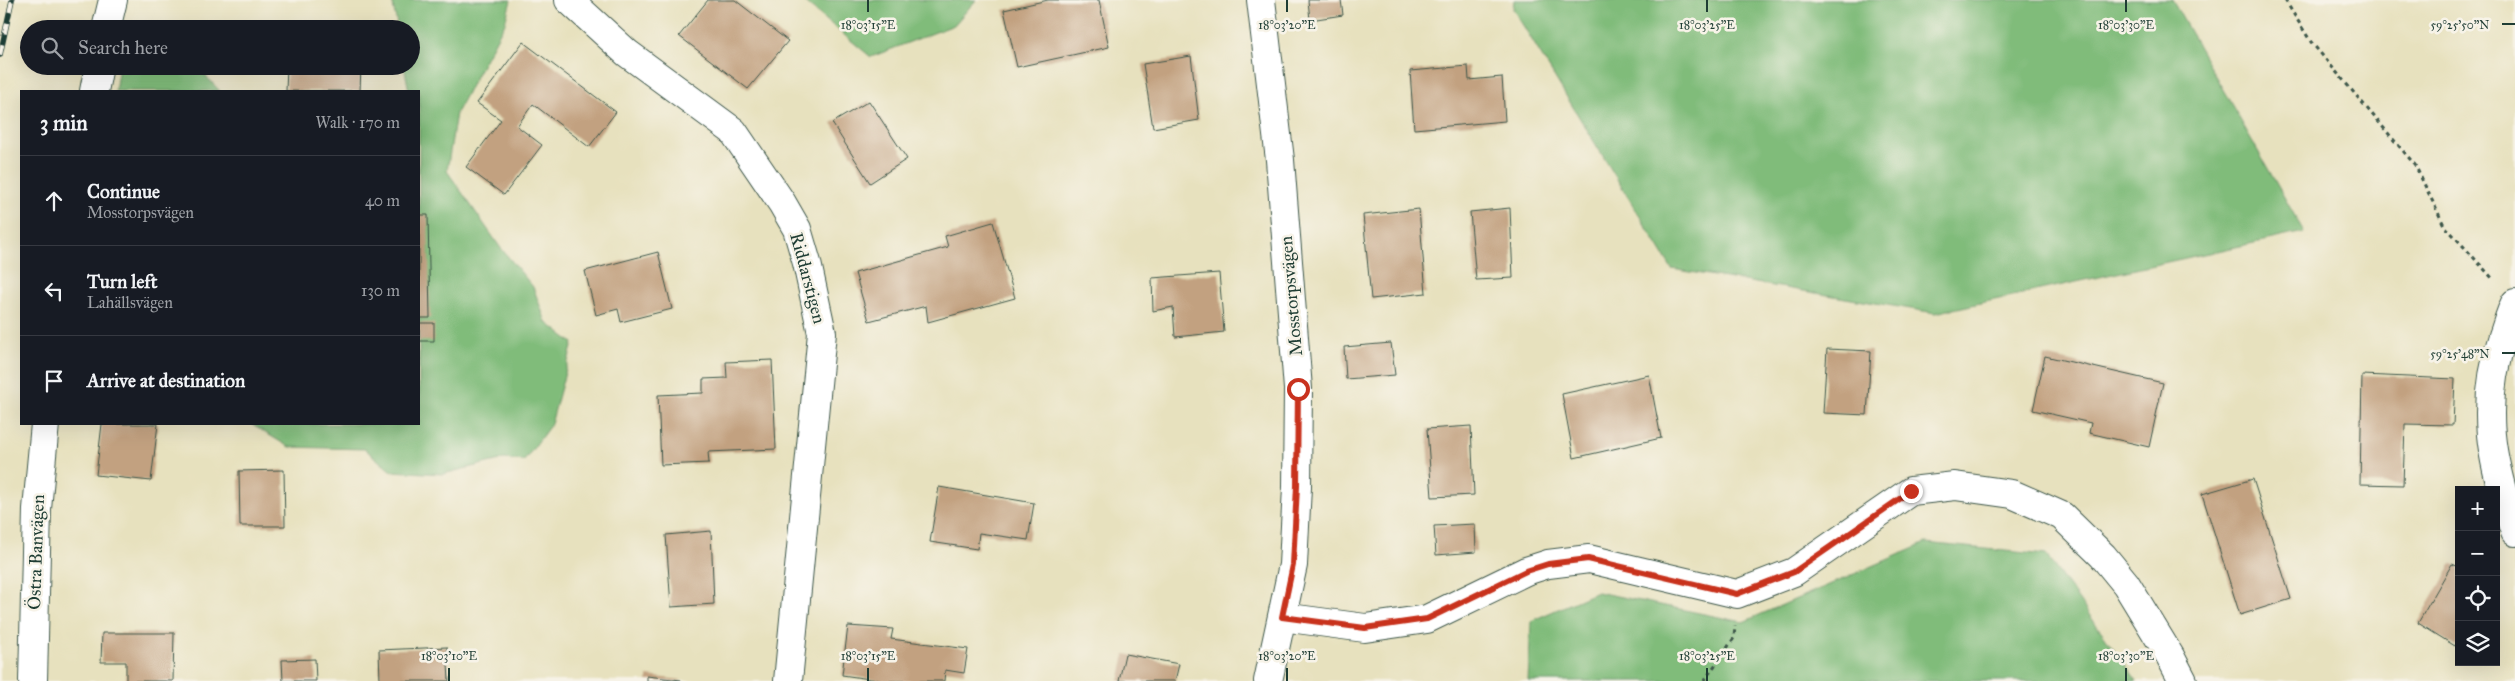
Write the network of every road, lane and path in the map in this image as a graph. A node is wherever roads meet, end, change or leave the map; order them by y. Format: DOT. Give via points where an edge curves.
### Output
graph roads {
  1 [pos="112,0"];
  2 [pos="569,0"];
  3 [pos="1261,0"];
  4 [pos="2285,0"];
  5 [pos="108,20"];
  6 [pos="97,75"];
  7 [pos="94,90"];
  8 [pos="2514,304"];
  9 [pos="45,425"];
  10 [pos="2515,532"];
  11 [pos="1737,594"];
  12 [pos="1282,617"];
  13 [pos="32,681"];
  14 [pos="788,681"];
  15 [pos="1268,681"];
  16 [pos="1704,681"];
  17 [pos="2183,681"];
  1 -- 5 [label="street"];
  2 -- 14 [label="street, Riddarstigen" via="627,53 733,130 797,229 822,332"];
  3 -- 12 [label="street, Mosstorpsvägen" via="1280,160 1298,389 1293,565"];
  4 -- 8 [label="path" via="2311,42 2416,165 2444,225"];
  6 -- 7 [label="street"];
  8 -- 10 [label="street" via="2488,397 2491,443 2501,491"];
  9 -- 13 [label="street, Östra Banvägen" via="37,509"];
  11 -- 12 [label="street" via="1588,559 1548,564 1526,571 1427,619 1365,628"];
  11 -- 16 [label="path" via="1734,638"];
  11 -- 17 [label="street" via="1794,572 1911,491 1955,486 2012,494 2062,516 2103,556 2126,584"];
  12 -- 15 [label="street, Mosstorpsvägen"];
}
